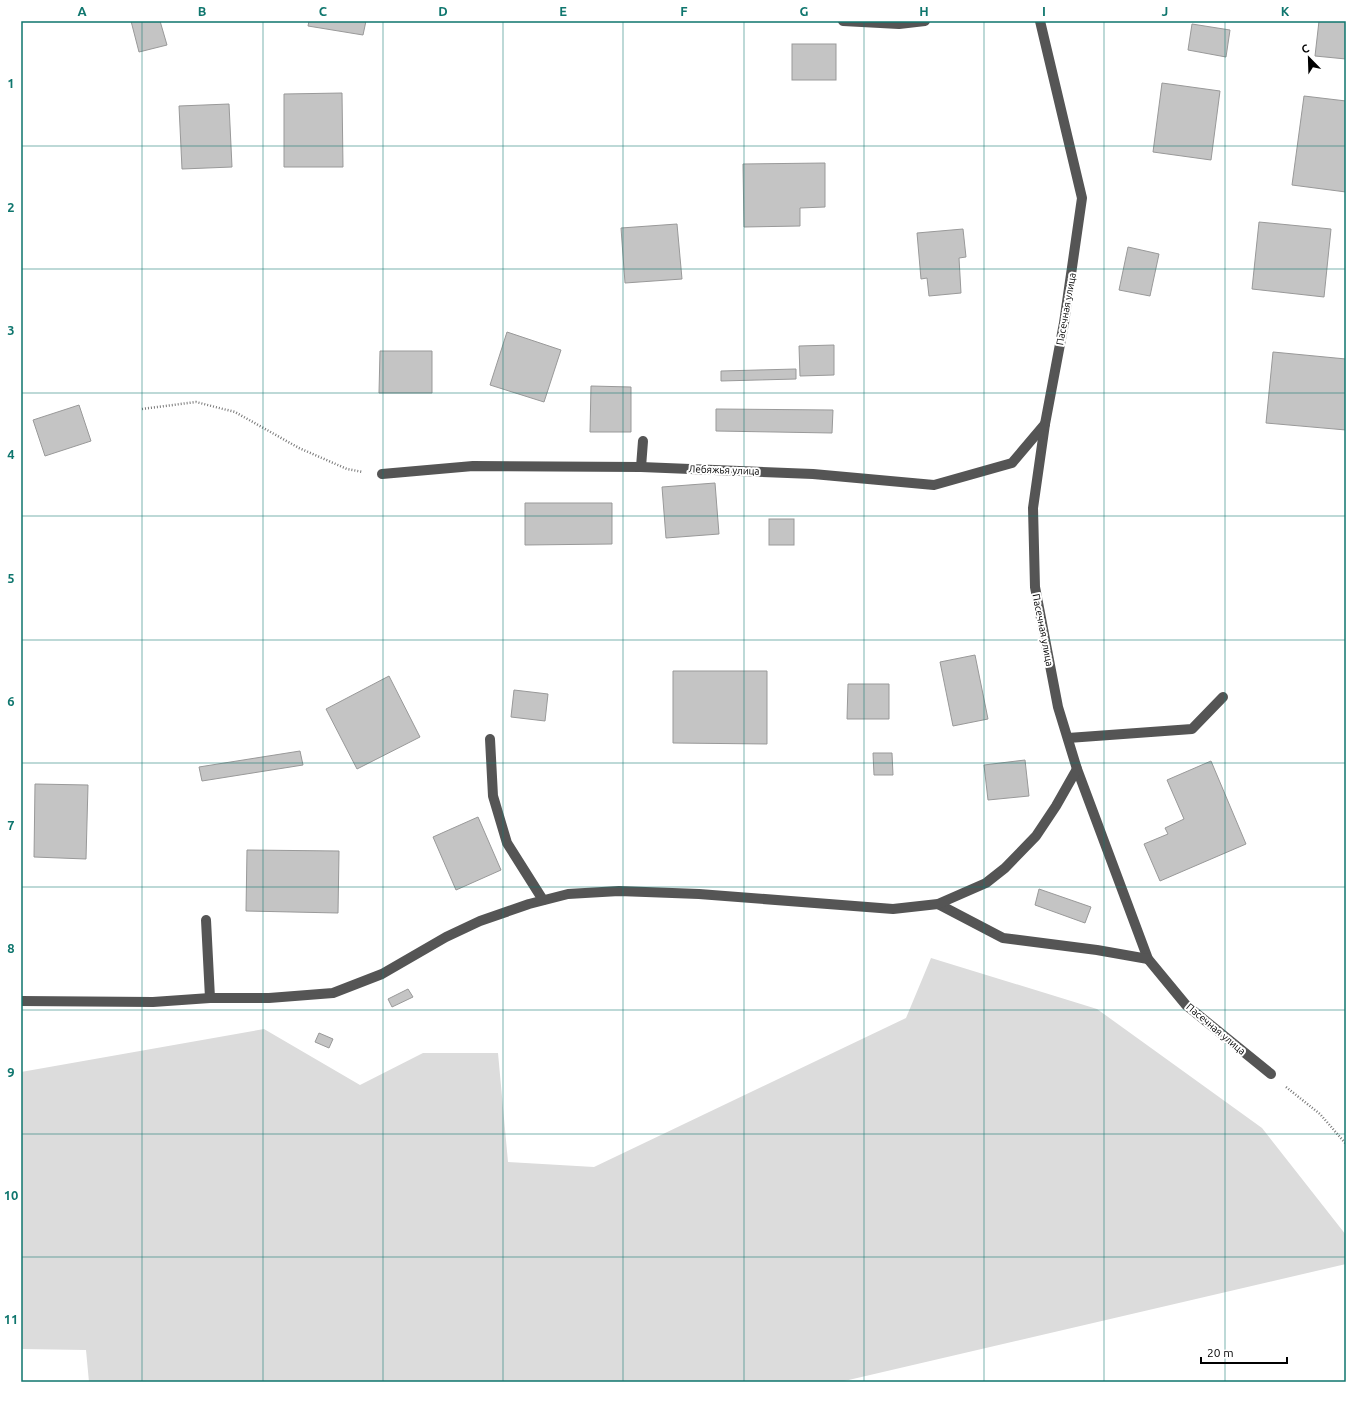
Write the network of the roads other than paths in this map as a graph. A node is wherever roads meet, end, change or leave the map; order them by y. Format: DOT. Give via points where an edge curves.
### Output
graph roads {
  1 [pos="843,21"];
  2 [pos="925,21"];
  3 [pos="1040,21"];
  4 [pos="1045,424"];
  5 [pos="643,441"];
  6 [pos="641,467"];
  7 [pos="382,474"];
  8 [pos="1223,698"];
  9 [pos="1068,738"];
  10 [pos="490,739"];
  11 [pos="1077,769"];
  12 [pos="543,900"];
  13 [pos="938,904"];
  14 [pos="206,920"];
  15 [pos="1148,959"];
  16 [pos="210,998"];
  17 [pos="21,1002"];
  18 [pos="1271,1074"];
  1 -- 2 [label="street" via="899,24"];
  3 -- 4 [label="street, Пасечная улица" via="1082,198 1064,323"];
  4 -- 6 [label="street, Лебяжья улица" via="1012,463 934,485 813,474"];
  4 -- 9 [label="street, Пасечная улица" via="1033,508 1035,587 1058,707"];
  5 -- 6 [label="street"];
  6 -- 7 [label="street, Лебяжья улица" via="473,466"];
  8 -- 9 [label="street" via="1192,729"];
  9 -- 11 [label="street, Пасечная улица"];
  10 -- 12 [label="street" via="493,796 507,843"];
  11 -- 13 [label="street" via="1036,836 1005,868 986,883"];
  11 -- 15 [label="street, Пасечная улица"];
  12 -- 13 [label="street" via="568,894 619,891 699,894 893,909"];
  12 -- 16 [label="street" via="480,921 446,937 382,974 333,994"];
  13 -- 15 [label="street" via="1003,938"];
  14 -- 16 [label="street"];
  15 -- 18 [label="street, Пасечная улица" via="1186,1005"];
  16 -- 17 [label="street" via="153,1002"];
}
